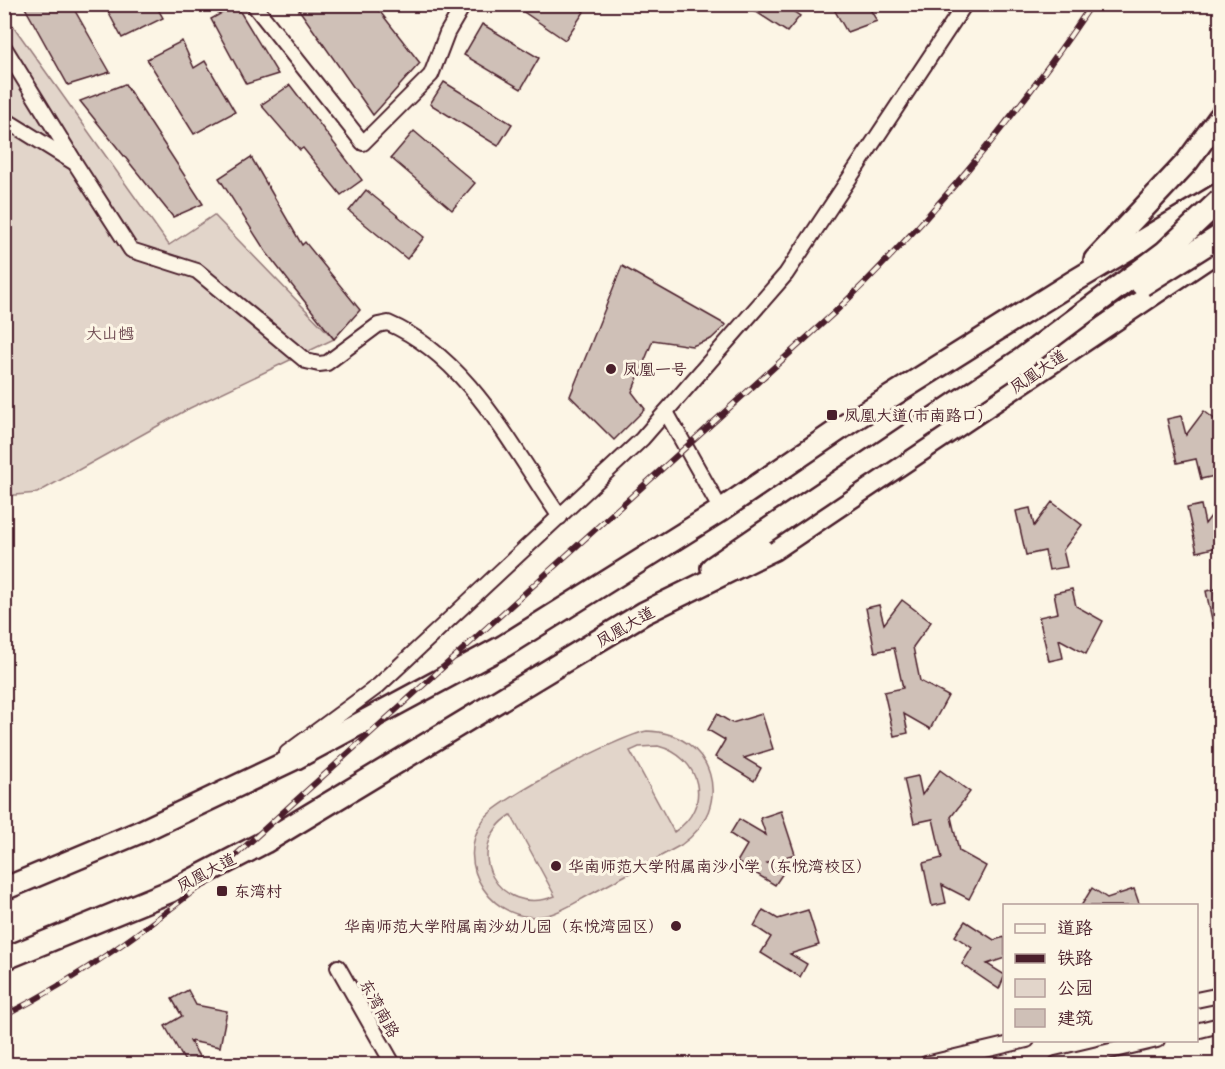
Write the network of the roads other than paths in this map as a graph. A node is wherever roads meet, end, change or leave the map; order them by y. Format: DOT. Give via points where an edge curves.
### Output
graph roads {
  1 [pos="253,4"];
  2 [pos="464,4"];
  3 [pos="965,4"];
  4 [pos="4,47"];
  5 [pos="1221,117"];
  6 [pos="4,119"];
  7 [pos="75,163"];
  8 [pos="1221,194"];
  9 [pos="1221,200"];
  10 [pos="1179,218"];
  11 [pos="1220,246"];
  12 [pos="1200,261"];
  13 [pos="1073,282"];
  14 [pos="1022,359"];
  15 [pos="666,412"];
  16 [pos="722,510"];
  17 [pos="560,517"];
  18 [pos="644,613"];
  19 [pos="242,782"];
  20 [pos="4,889"];
  21 [pos="4,959"];
  22 [pos="338,967"];
  23 [pos="1221,994"];
  24 [pos="1198,1000"];
  25 [pos="1221,1025"];
  26 [pos="1198,1031"];
  27 [pos="1023,1042"];
  28 [pos="1153,1042"];
  29 [pos="393,1065"];
  30 [pos="926,1065"];
  31 [pos="1056,1065"];
  1 -- 2 [label="street" via="363,143 431,75 447,33"];
  3 -- 15 [label="street" via="786,274"];
  4 -- 7 [label="street"];
  5 -- 13 [label="main road" via="1187,162"];
  6 -- 7 [label="street"];
  7 -- 17 [label="street" via="131,250 197,271 306,361 327,363 388,322 427,345 478,395"];
  8 -- 10 [label="main road"];
  9 -- 14 [label="main road, bridge" via="1165,252"];
  10 -- 12 [label="main road" via="1193,217 1201,225 1205,238"];
  10 -- 13 [label="main road"];
  11 -- 12 [label="main road, 凤凰大道"];
  11 -- 14 [label="main road, bridge"];
  12 -- 18 [label="main road, 凤凰大道" via="774,549"];
  13 -- 16 [label="main road" via="850,422"];
  14 -- 18 [label="main road, bridge"];
  15 -- 16 [label="street"];
  15 -- 17 [label="street"];
  16 -- 19 [label="main road" via="504,646 296,758"];
  17 -- 19 [label="street" via="378,686"];
  18 -- 21 [label="main road, 凤凰大道" via="265,842 171,891"];
  19 -- 20 [label="main road"];
  22 -- 29 [label="street, 东湾南路"];
  23 -- 24 [label="street"];
  25 -- 26 [label="street"];
  27 -- 30 [label="street"];
  28 -- 31 [label="street"];
}
